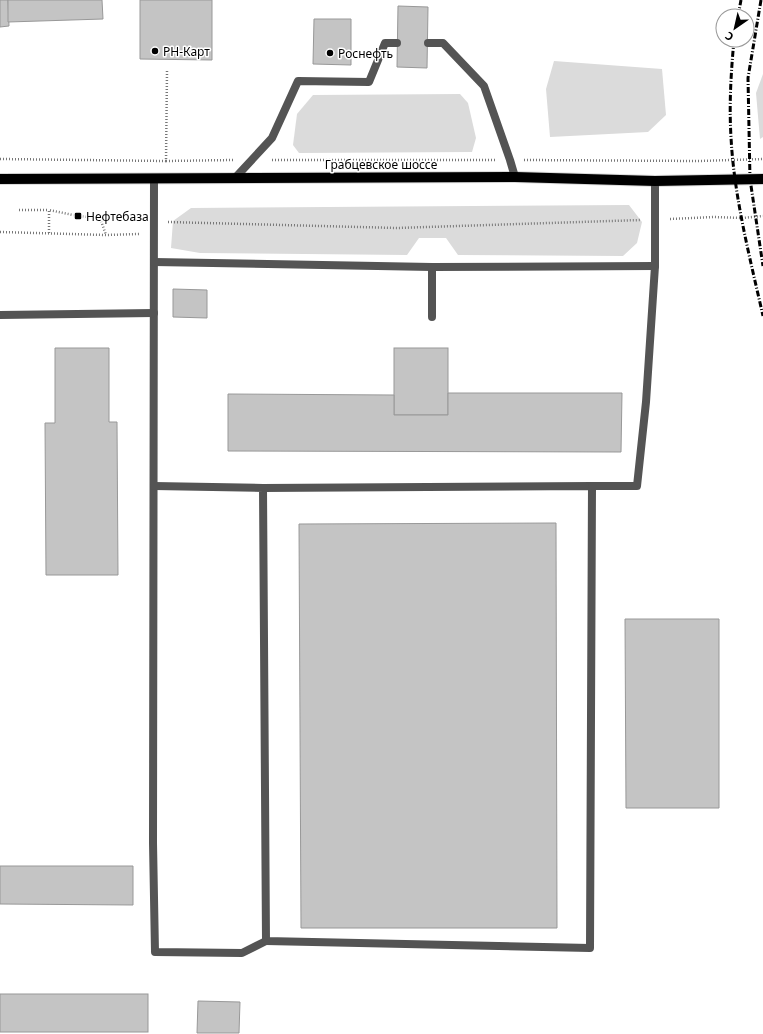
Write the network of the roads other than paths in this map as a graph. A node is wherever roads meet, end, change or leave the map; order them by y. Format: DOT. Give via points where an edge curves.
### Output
graph roads {
  1 [pos="397,43"];
  2 [pos="428,43"];
  3 [pos="515,177"];
  4 [pos="154,178"];
  5 [pos="235,178"];
  6 [pos="0,179"];
  7 [pos="763,179"];
  8 [pos="655,181"];
  9 [pos="154,262"];
  10 [pos="655,266"];
  11 [pos="432,267"];
  12 [pos="154,313"];
  13 [pos="0,315"];
  14 [pos="432,317"];
  15 [pos="154,486"];
  16 [pos="592,486"];
  17 [pos="263,488"];
  18 [pos="266,941"];
  1 -- 5 [label="lane" via="385,43 369,82 298,81 272,138"];
  2 -- 3 [label="lane" via="443,43 484,86"];
  3 -- 5 [label="main road, Грабцевское шоссе"];
  3 -- 8 [label="main road, Грабцевское шоссе"];
  4 -- 5 [label="main road, Грабцевское шоссе"];
  4 -- 6 [label="main road, Грабцевское шоссе"];
  4 -- 9 [label="lane"];
  7 -- 8 [label="main road, Грабцевское шоссе"];
  8 -- 10 [label="lane"];
  9 -- 11 [label="lane"];
  9 -- 12 [label="lane"];
  10 -- 11 [label="lane"];
  10 -- 16 [label="lane" via="646,402 637,486"];
  11 -- 14 [label="lane"];
  12 -- 13 [label="lane"];
  12 -- 15 [label="lane"];
  15 -- 17 [label="lane"];
  15 -- 18 [label="lane" via="155,952 242,953"];
  16 -- 17 [label="lane"];
  16 -- 18 [label="lane" via="590,948"];
  17 -- 18 [label="lane"];
}
